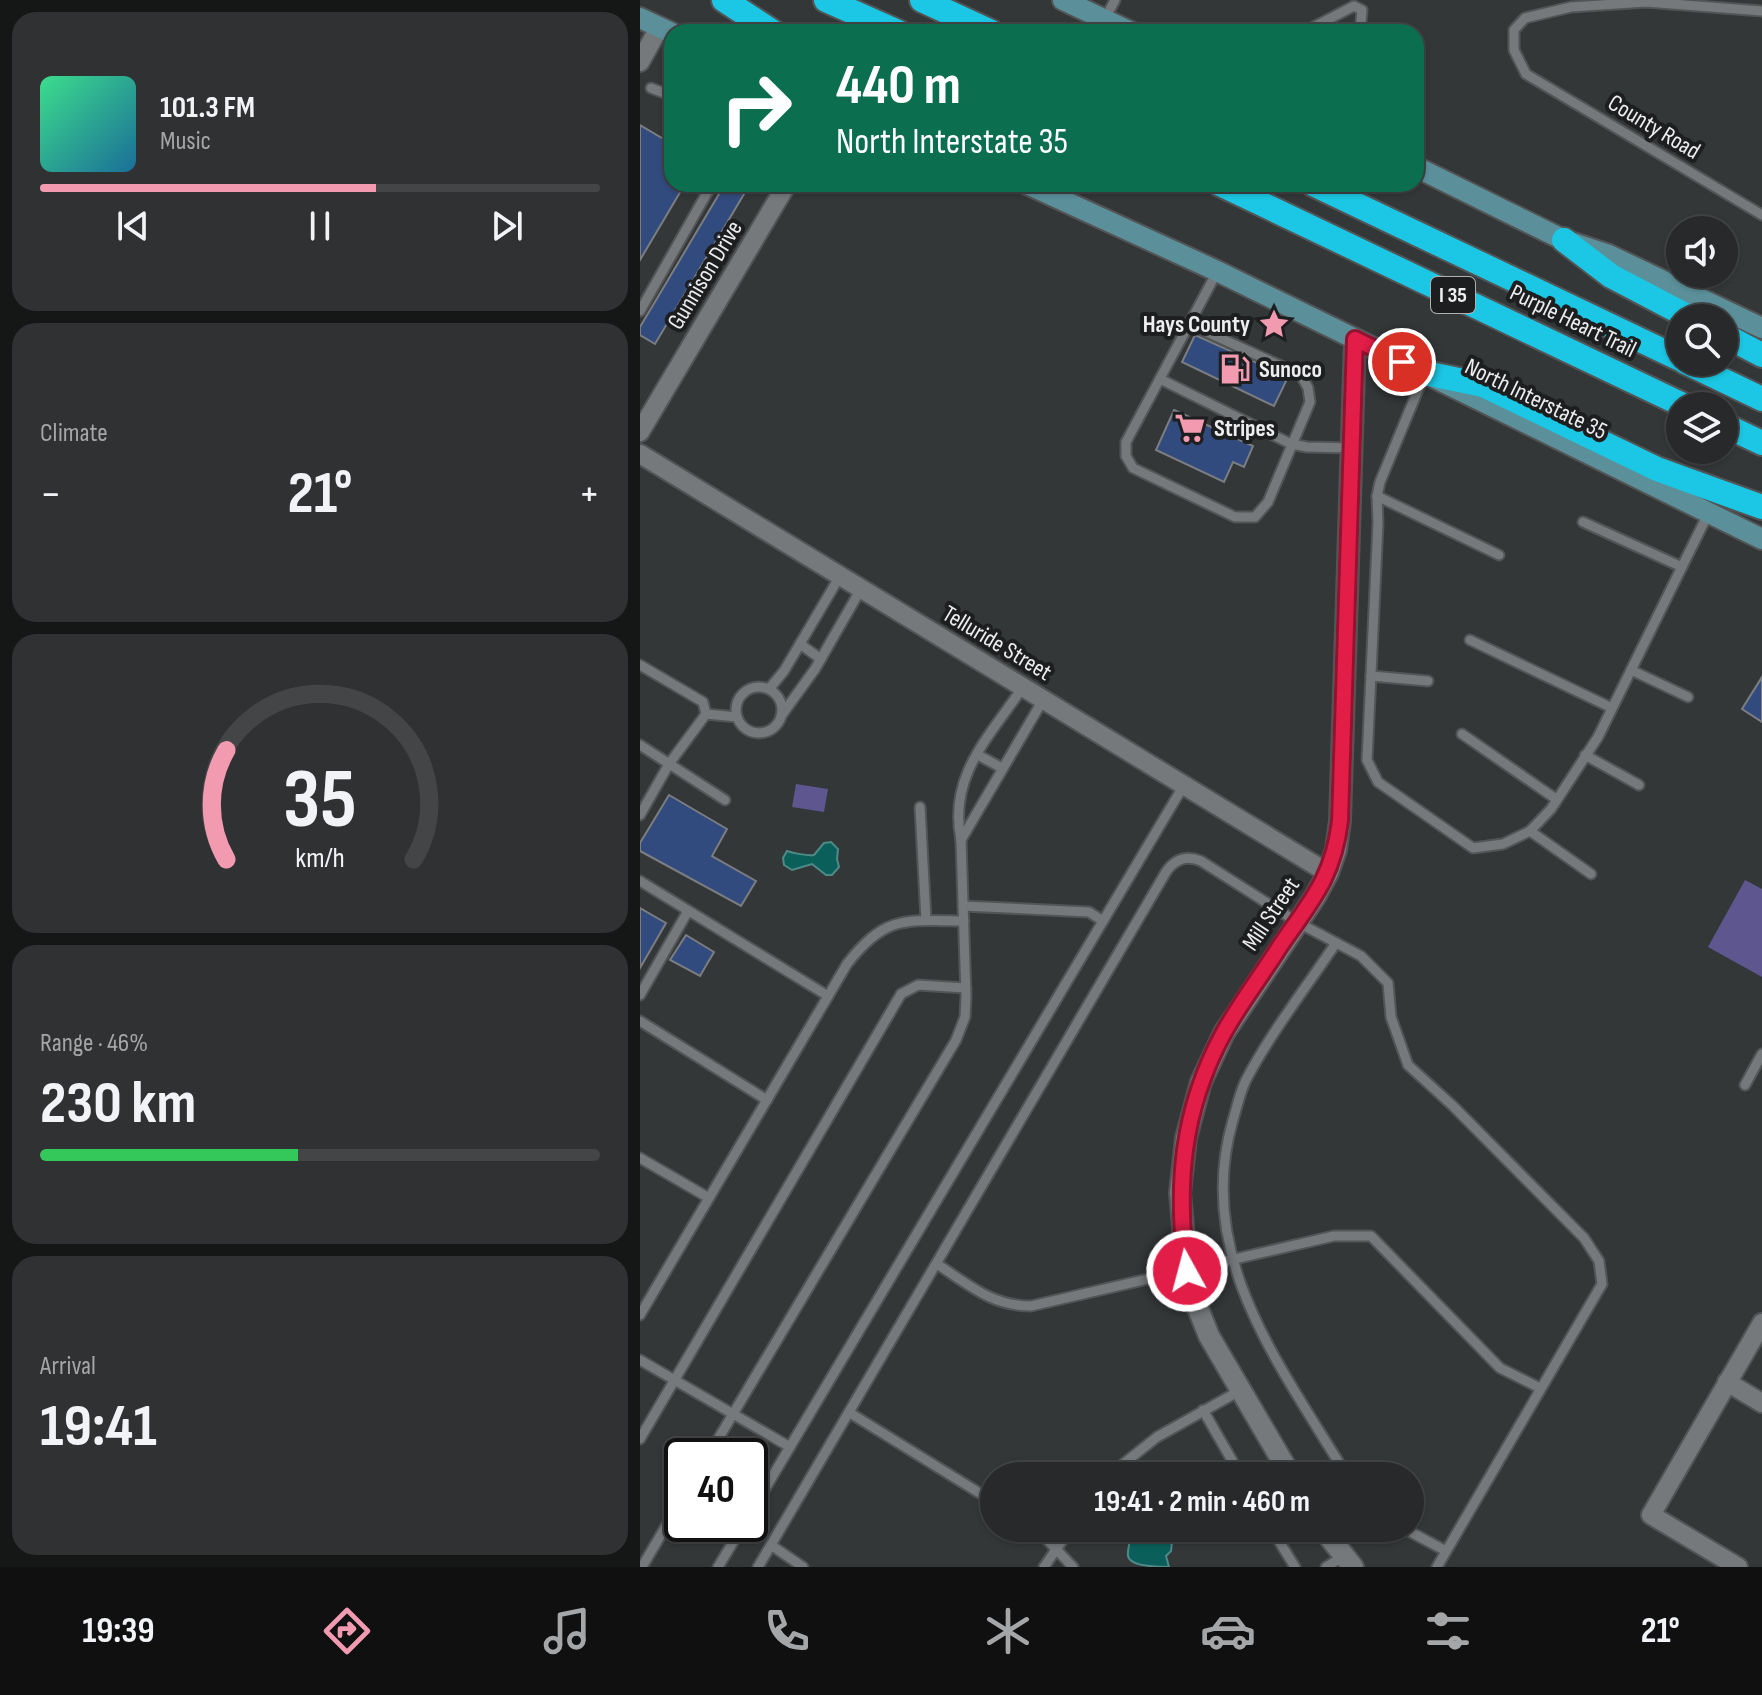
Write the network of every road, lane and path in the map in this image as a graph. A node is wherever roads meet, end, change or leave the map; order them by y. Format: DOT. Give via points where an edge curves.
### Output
graph roads {
  1 [pos="724,0"];
  2 [pos="826,0"];
  3 [pos="922,0"];
  4 [pos="1063,0"];
  5 [pos="1115,0"];
  6 [pos="1712,3"];
  7 [pos="1762,11"];
  8 [pos="640,18"];
  9 [pos="1105,19"];
  10 [pos="761,24"];
  11 [pos="880,24"];
  12 [pos="974,24"];
  13 [pos="1115,24"];
  14 [pos="1319,24"];
  15 [pos="1361,24"];
  16 [pos="664,30"];
  17 [pos="664,33"];
  18 [pos="640,62"];
  19 [pos="651,88"];
  20 [pos="664,93"];
  21 [pos="1424,171"];
  22 [pos="707,192"];
  23 [pos="782,192"];
  24 [pos="1044,192"];
  25 [pos="1237,192"];
  26 [pos="1330,192"];
  27 [pos="1762,215"];
  28 [pos="1564,240"];
  29 [pos="1217,271"];
  30 [pos="1666,305"];
  31 [pos="640,311"];
  32 [pos="1187,323"];
  33 [pos="1762,328"];
  34 [pos="1355,339"];
  35 [pos="1738,342"];
  36 [pos="1666,353"];
  37 [pos="1762,355"];
  38 [pos="1425,373"];
  39 [pos="1714,376"];
  40 [pos="1160,379"];
  41 [pos="1666,397"];
  42 [pos="1762,399"];
  43 [pos="640,432"];
  44 [pos="1738,432"];
  45 [pos="1762,443"];
  46 [pos="1291,444"];
  47 [pos="1353,448"];
  48 [pos="640,454"];
  49 [pos="1377,496"];
  50 [pos="1762,507"];
  51 [pos="1709,512"];
  52 [pos="1583,522"];
  53 [pos="1762,539"];
  54 [pos="1499,555"];
  55 [pos="1682,567"];
  56 [pos="840,576"];
  57 [pos="861,589"];
  58 [pos="1470,640"];
  59 [pos="800,644"];
  60 [pos="821,659"];
  61 [pos="640,665"];
  62 [pos="1631,670"];
  63 [pos="1371,676"];
  64 [pos="1428,681"];
  65 [pos="1023,687"];
  66 [pos="769,689"];
  67 [pos="1688,697"];
  68 [pos="1043,700"];
  69 [pos="1612,708"];
  70 [pos="706,714"];
  71 [pos="781,716"];
  72 [pos="737,717"];
  73 [pos="1462,734"];
  74 [pos="640,745"];
  75 [pos="978,755"];
  76 [pos="1585,755"];
  77 [pos="669,764"];
  78 [pos="1002,768"];
  79 [pos="1184,785"];
  80 [pos="1639,785"];
  81 [pos="1556,799"];
  82 [pos="725,800"];
  83 [pos="920,807"];
  84 [pos="640,815"];
  85 [pos="1530,831"];
  86 [pos="961,840"];
  87 [pos="1328,873"];
  88 [pos="1591,874"];
  89 [pos="640,881"];
  90 [pos="963,906"];
  91 [pos="688,911"];
  92 [pos="926,920"];
  93 [pos="964,921"];
  94 [pos="1103,921"];
  95 [pos="1297,922"];
  96 [pos="1336,943"];
  97 [pos="966,988"];
  98 [pos="640,995"];
  99 [pos="828,996"];
  100 [pos="640,1021"];
  101 [pos="1762,1054"];
  102 [pos="1745,1085"];
  103 [pos="767,1100"];
  104 [pos="640,1158"];
  105 [pos="709,1198"];
  106 [pos="1232,1260"];
  107 [pos="937,1264"];
  108 [pos="1187,1271"];
  109 [pos="644,1300"];
  110 [pos="640,1315"];
  111 [pos="1762,1323"];
  112 [pos="640,1360"];
  113 [pos="675,1380"];
  114 [pos="1727,1382"];
  115 [pos="1540,1388"];
  116 [pos="1241,1390"];
  117 [pos="1762,1403"];
  118 [pos="1203,1410"];
  119 [pos="850,1413"];
  120 [pos="733,1414"];
  121 [pos="719,1438"];
  122 [pos="640,1439"];
  123 [pos="790,1447"];
  124 [pos="1126,1462"];
  125 [pos="1233,1462"];
  126 [pos="1283,1462"];
  127 [pos="1339,1462"];
  128 [pos="768,1484"];
  129 [pos="980,1493"];
  130 [pos="664,1530"];
  131 [pos="1424,1539"];
  132 [pos="733,1542"];
  133 [pos="1051,1542"];
  134 [pos="1061,1542"];
  135 [pos="1280,1542"];
  136 [pos="1333,1542"];
  137 [pos="771,1545"];
  138 [pos="1057,1548"];
  139 [pos="1446,1551"];
  140 [pos="1348,1561"];
  141 [pos="642,1567"];
  142 [pos="718,1567"];
  143 [pos="758,1567"];
  144 [pos="803,1567"];
  145 [pos="1044,1567"];
  146 [pos="1073,1567"];
  147 [pos="1295,1567"];
  148 [pos="1326,1567"];
  149 [pos="1437,1567"];
  150 [pos="1738,1567"];
  1 -- 10 [label="highway"];
  2 -- 11 [label="highway"];
  3 -- 12 [label="highway"];
  4 -- 9 [label="main road"];
  5 -- 9 [label="lane"];
  6 -- 7 [label="lane"];
  6 -- 27 [label="lane, County Road" via="1571,7 1525,18 1514,30 1514,50 1526,74"];
  8 -- 16 [label="main road"];
  9 -- 13 [label="main road"];
  14 -- 15 [label="lane" via="1354,6 1362,10"];
  17 -- 18 [label="street"];
  19 -- 20 [label="lane"];
  21 -- 28 [label="main road"];
  22 -- 31 [label="lane"];
  23 -- 43 [label="street, Gunnison Drive"];
  24 -- 29 [label="main road, North Interstate 35"];
  25 -- 41 [label="highway, Purple Heart Trail / I 35"];
  26 -- 36 [label="highway, Purple Heart Trail / I 35"];
  28 -- 30 [label="highway" via="1611,276"];
  28 -- 33 [label="main road" via="1609,255"];
  29 -- 32 [label="lane"];
  29 -- 34 [label="main road, North Interstate 35"];
  32 -- 40 [label="lane"];
  32 -- 46 [label="lane" via="1301,375 1310,402"];
  34 -- 38 [label="main road, North Interstate 35"];
  34 -- 47 [label="street, Mill Street"];
  35 -- 37 [label="highway"];
  38 -- 49 [label="lane"];
  38 -- 50 [label="highway" via="1483,385 1657,469"];
  38 -- 51 [label="main road, North Interstate 35"];
  39 -- 42 [label="highway, Purple Heart Trail / I 35"];
  40 -- 46 [label="lane"];
  40 -- 46 [label="lane" via="1126,442 1133,468 1235,517 1255,517 1268,502"];
  44 -- 45 [label="highway"];
  46 -- 47 [label="lane"];
  47 -- 87 [label="street, Mill Street" via="1340,821"];
  48 -- 56 [label="street, Telluride Street"];
  49 -- 54 [label="lane"];
  49 -- 63 [label="lane"];
  51 -- 53 [label="main road, North Interstate 35"];
  51 -- 55 [label="lane"];
  52 -- 55 [label="lane"];
  55 -- 62 [label="lane"];
  56 -- 57 [label="street, Telluride Street"];
  56 -- 59 [label="lane"];
  57 -- 60 [label="lane"];
  57 -- 65 [label="street, Telluride Street"];
  58 -- 69 [label="lane"];
  59 -- 60 [label="lane"];
  59 -- 66 [label="lane"];
  60 -- 71 [label="lane"];
  61 -- 70 [label="lane" via="703,702"];
  62 -- 67 [label="lane"];
  62 -- 69 [label="lane"];
  63 -- 64 [label="lane"];
  63 -- 85 [label="lane" via="1367,760 1378,782 1473,848 1503,844"];
  65 -- 68 [label="street, Telluride Street"];
  65 -- 75 [label="lane"];
  66 -- 71 [label="lane" via="780,700"];
  66 -- 72 [label="lane" via="743,692 735,708"];
  68 -- 78 [label="lane"];
  68 -- 79 [label="street, Telluride Street"];
  69 -- 76 [label="lane"];
  70 -- 72 [label="lane"];
  70 -- 77 [label="lane"];
  71 -- 72 [label="lane" via="772,729 755,733"];
  73 -- 81 [label="lane"];
  74 -- 77 [label="lane"];
  75 -- 78 [label="lane"];
  75 -- 86 [label="lane" via="959,793"];
  76 -- 80 [label="lane"];
  76 -- 81 [label="lane"];
  77 -- 82 [label="lane"];
  77 -- 84 [label="lane"];
  78 -- 86 [label="lane"];
  79 -- 87 [label="street, Telluride Street"];
  79 -- 94 [label="lane"];
  81 -- 85 [label="lane"];
  83 -- 92 [label="lane"];
  85 -- 88 [label="lane"];
  86 -- 90 [label="lane"];
  87 -- 95 [label="street, Mill Street"];
  89 -- 91 [label="lane"];
  90 -- 93 [label="lane"];
  90 -- 94 [label="lane" via="1089,912"];
  91 -- 98 [label="lane"];
  91 -- 99 [label="lane"];
  92 -- 93 [label="lane"];
  92 -- 99 [label="lane" via="889,924 865,941"];
  93 -- 97 [label="lane"];
  94 -- 123 [label="lane"];
  95 -- 96 [label="lane"];
  95 -- 107 [label="lane" via="1201,861 1187,858 1170,866"];
  95 -- 108 [label="street, Mill Street" via="1224,1033 1201,1082 1186,1138 1180,1193"];
  96 -- 106 [label="lane" via="1245,1082 1224,1151 1223,1208"];
  96 -- 115 [label="lane" via="1361,956 1388,983 1391,1017 1408,1065 1584,1238 1599,1261 1602,1284"];
  97 -- 113 [label="lane" via="918,985 901,994"];
  97 -- 120 [label="lane" via="965,1017 956,1040"];
  99 -- 103 [label="lane"];
  100 -- 103 [label="lane"];
  101 -- 102 [label="lane"];
  103 -- 105 [label="lane"];
  104 -- 105 [label="lane"];
  105 -- 109 [label="lane"];
  106 -- 108 [label="lane"];
  106 -- 115 [label="lane" via="1334,1236 1371,1236 1500,1368"];
  106 -- 127 [label="lane" via="1255,1322"];
  107 -- 108 [label="lane" via="1011,1306"];
  107 -- 119 [label="lane"];
  108 -- 116 [label="street, Mill Street" via="1209,1336"];
  109 -- 110 [label="lane"];
  111 -- 114 [label="street"];
  112 -- 113 [label="lane"];
  113 -- 120 [label="lane"];
  113 -- 122 [label="lane"];
  114 -- 117 [label="street"];
  114 -- 150 [label="street" via="1651,1515"];
  115 -- 139 [label="lane"];
  116 -- 118 [label="lane"];
  116 -- 126 [label="street, Mill Street"];
  118 -- 124 [label="lane"];
  118 -- 125 [label="lane"];
  119 -- 129 [label="lane"];
  119 -- 137 [label="lane"];
  120 -- 121 [label="lane"];
  120 -- 123 [label="lane"];
  123 -- 128 [label="lane"];
  130 -- 141 [label="lane"];
  131 -- 139 [label="lane"];
  132 -- 142 [label="lane"];
  133 -- 138 [label="lane"];
  134 -- 138 [label="lane"];
  135 -- 147 [label="lane"];
  136 -- 140 [label="street"];
  137 -- 143 [label="lane"];
  137 -- 144 [label="lane"];
  138 -- 145 [label="lane"];
  138 -- 146 [label="lane"];
  139 -- 149 [label="lane"];
  140 -- 148 [label="lane"];
}
